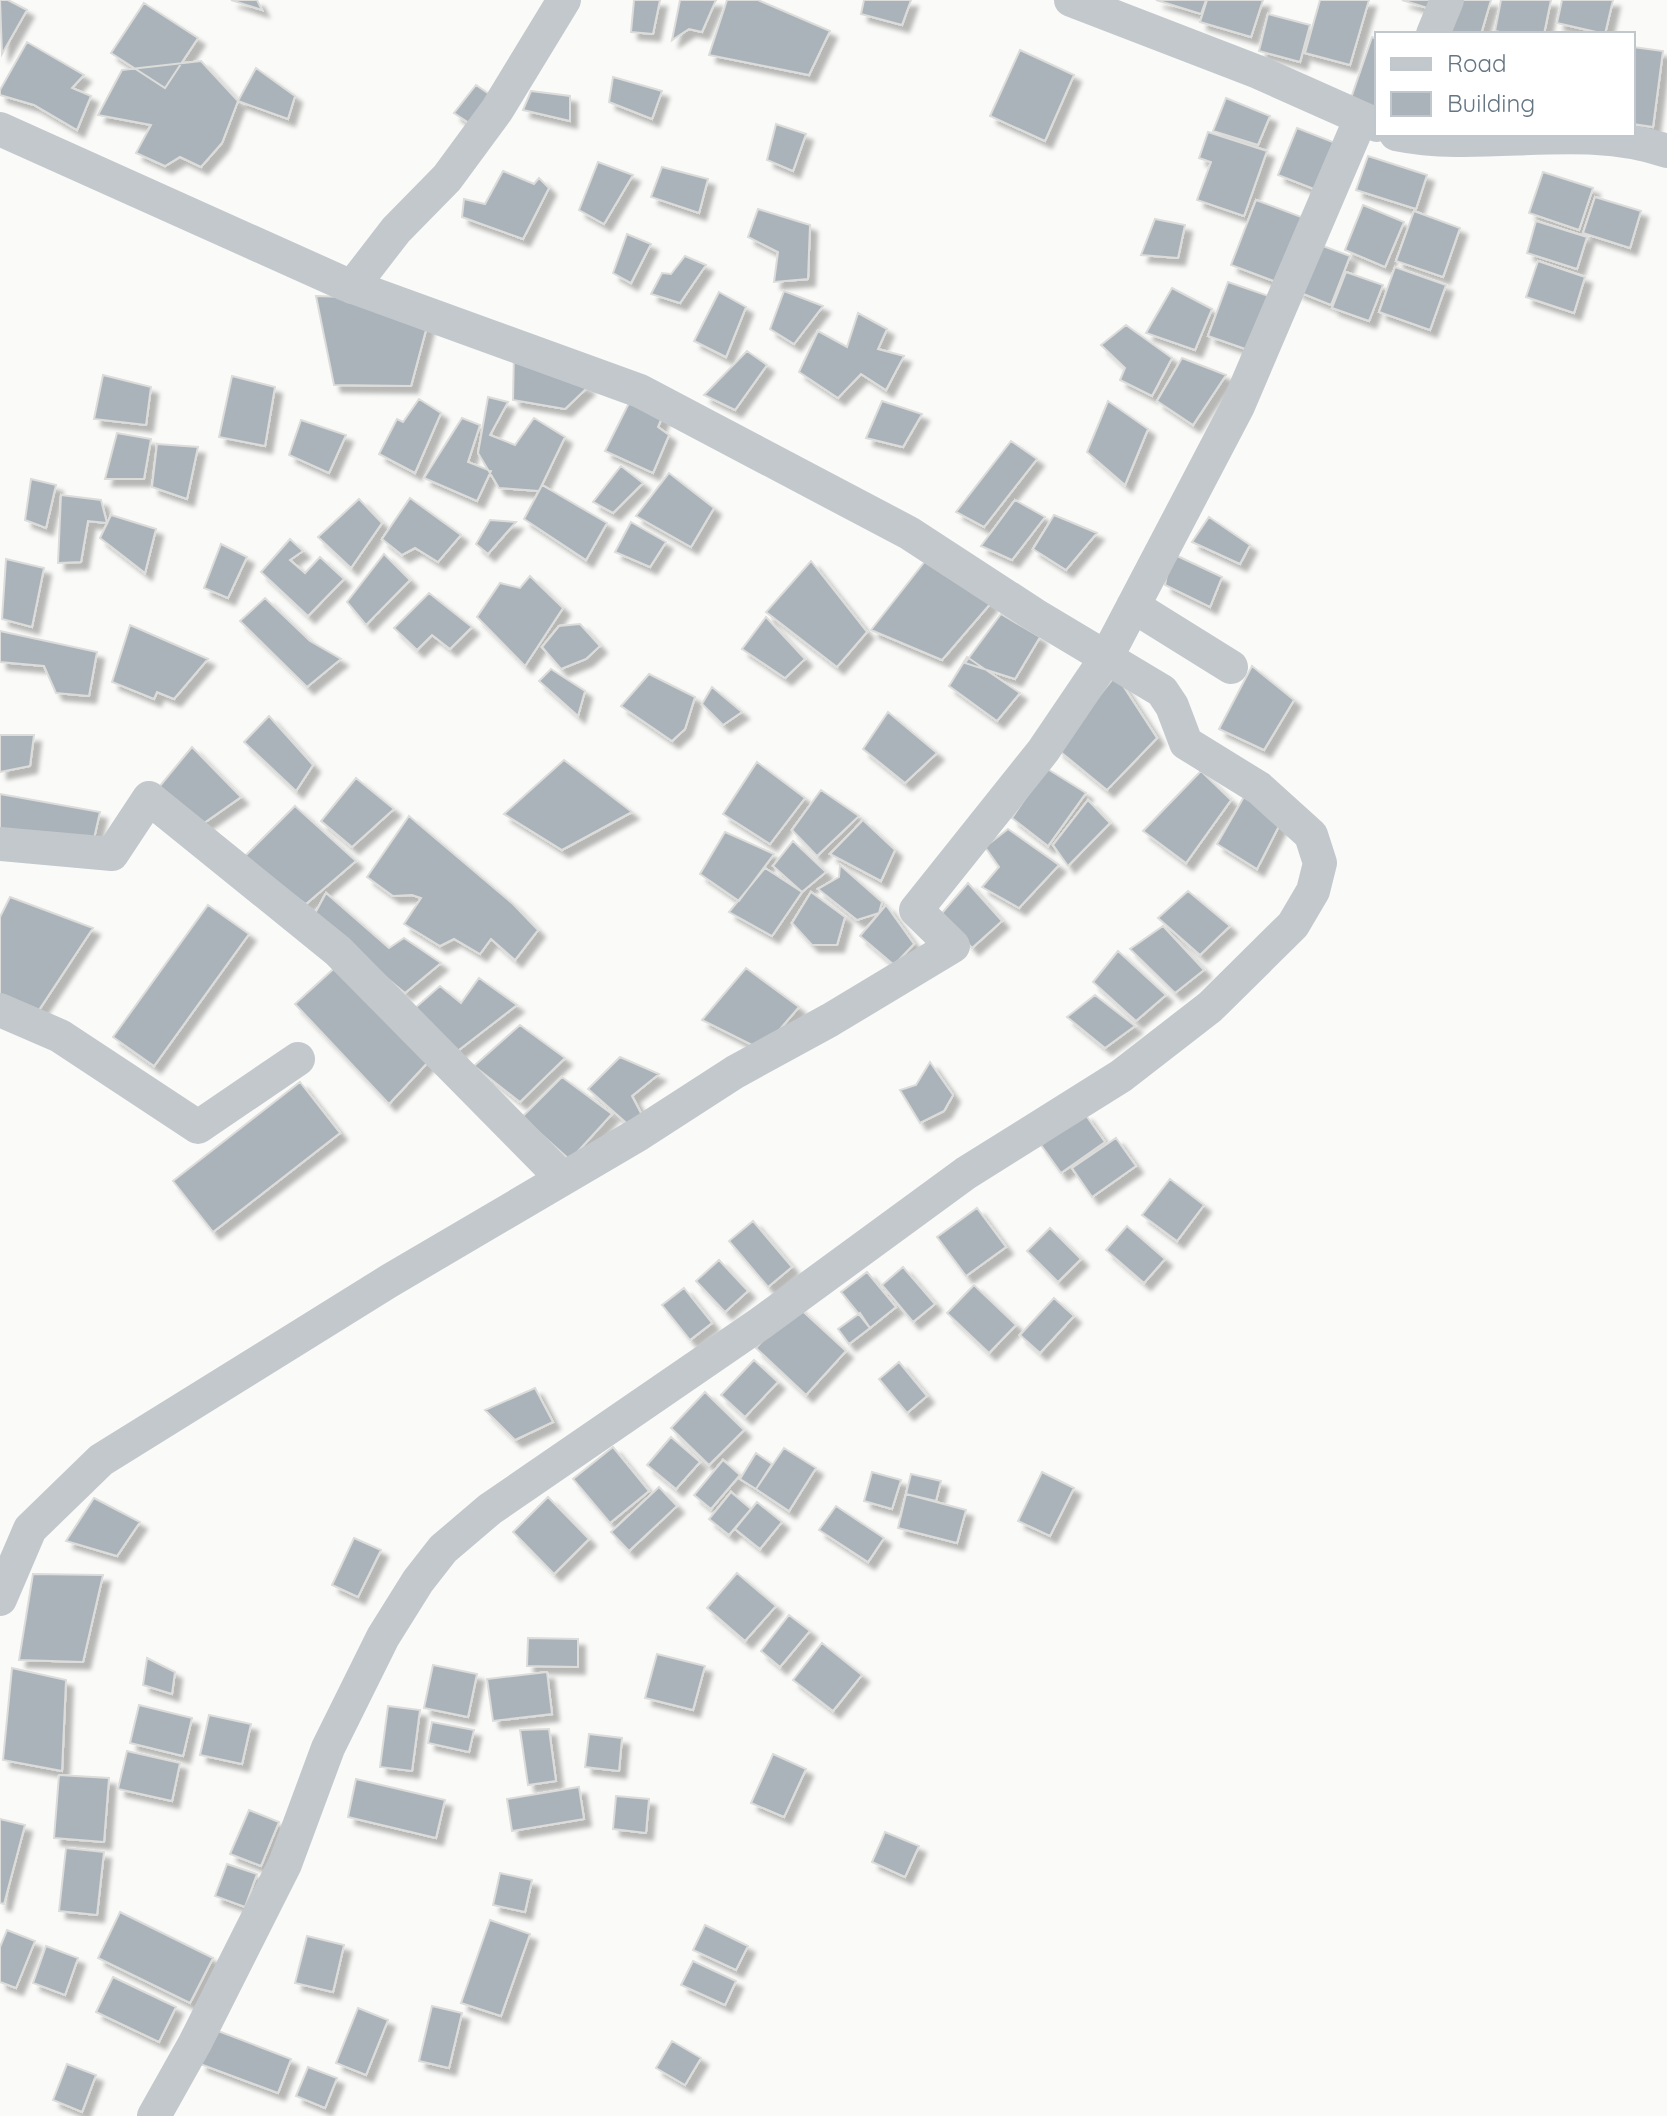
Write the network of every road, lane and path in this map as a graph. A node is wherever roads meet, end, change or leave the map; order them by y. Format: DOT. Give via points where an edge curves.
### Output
graph roads {
  1 [pos="564,0"];
  2 [pos="1071,0"];
  3 [pos="1447,0"];
  4 [pos="1434,32"];
  5 [pos="1369,122"];
  6 [pos="0,129"];
  7 [pos="1423,136"];
  8 [pos="1667,151"];
  9 [pos="352,287"];
  10 [pos="1133,606"];
  11 [pos="1106,658"];
  12 [pos="1231,667"];
  13 [pos="0,844"];
  14 [pos="0,1010"];
  15 [pos="298,1059"];
  16 [pos="562,1178"];
  17 [pos="0,1599"];
  18 [pos="154,2116"];
  1 -- 9 [label="street" via="489,122"];
  2 -- 5 [label="street" via="1258,72"];
  3 -- 4 [label="street"];
  5 -- 10 [label="street" via="1238,406"];
  6 -- 9 [label="street"];
  7 -- 8 [label="street" via="1594,139 1644,143"];
  9 -- 11 [label="street" via="640,391 909,533"];
  10 -- 11 [label="street"];
  10 -- 12 [label="street"];
  11 -- 16 [label="street" via="1043,751 916,910 953,946"];
  11 -- 18 [label="street" via="1162,691 1186,743 1259,788 1311,835 1320,863 1313,891 1293,925 1210,1007 1121,1076 966,1173 761,1323 490,1509 443,1549 383,1637 328,1748 285,1864"];
  13 -- 16 [label="street" via="112,854 149,798 338,951"];
  14 -- 15 [label="street" via="60,1036 198,1127"];
  16 -- 17 [label="street" via="101,1460 30,1529"];
}
